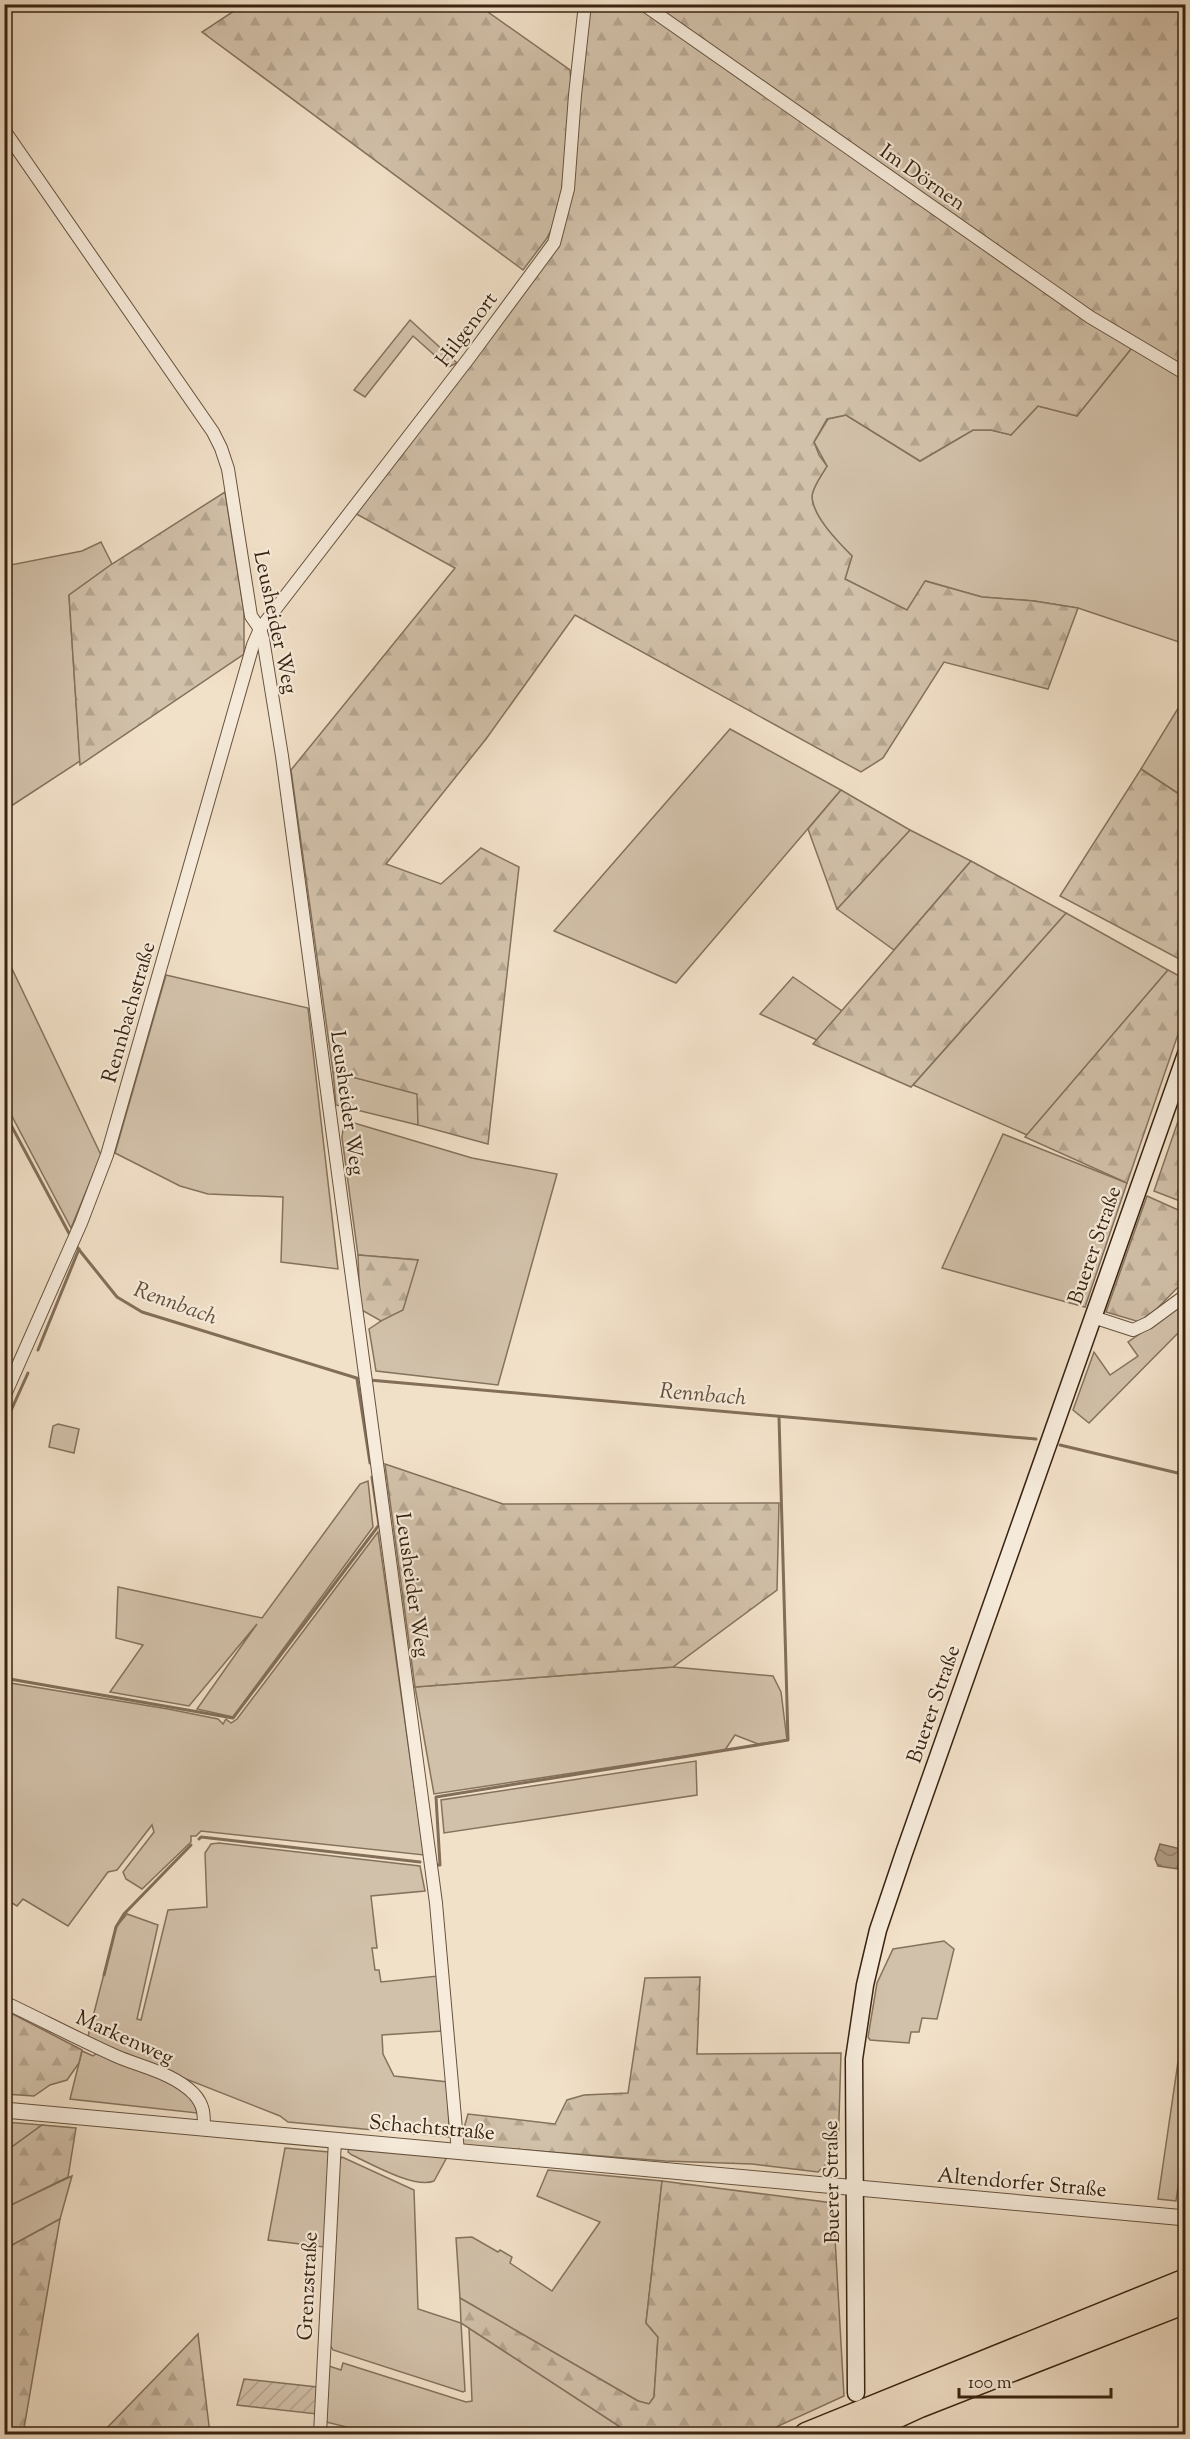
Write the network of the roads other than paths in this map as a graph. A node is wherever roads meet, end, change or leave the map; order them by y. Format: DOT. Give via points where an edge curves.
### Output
graph roads {
  1 [pos="585,4"];
  2 [pos="643,4"];
  3 [pos="4,130"];
  4 [pos="1185,374"];
  5 [pos="260,629"];
  6 [pos="1185,1054"];
  7 [pos="1185,1295"];
  8 [pos="1093,1317"];
  9 [pos="4,1397"];
  10 [pos="4,2002"];
  11 [pos="4,2110"];
  12 [pos="204,2128"];
  13 [pos="335,2140"];
  14 [pos="459,2152"];
  15 [pos="855,2187"];
  16 [pos="1185,2218"];
  17 [pos="1185,2280"];
  18 [pos="1185,2302"];
  19 [pos="856,2393"];
  20 [pos="320,2434"];
  21 [pos="806,2434"];
  22 [pos="859,2434"];
  1 -- 5 [label="street, Hilgenort" via="568,189 554,243"];
  2 -- 4 [label="street, Im Dörnen" via="1090,316"];
  3 -- 5 [label="street, Leusheider Weg" via="221,448 228,469 251,616"];
  5 -- 9 [label="street, Rennbachstraße" via="107,1155"];
  5 -- 14 [label="street, Leusheider Weg" via="284,768 410,1697 436,1903"];
  6 -- 8 [label="main road, Buerer Straße"];
  7 -- 8 [label="street" via="1141,1329"];
  8 -- 15 [label="main road, Buerer Straße" via="878,1930 858,2019 854,2059"];
  10 -- 12 [label="street, Markenweg" via="179,2083 201,2103"];
  11 -- 12 [label="street, Schachtstraße"];
  12 -- 13 [label="street, Schachtstraße"];
  13 -- 14 [label="street, Schachtstraße"];
  13 -- 20 [label="street, Grenzstraße"];
  14 -- 15 [label="street, Schachtstraße"];
  15 -- 16 [label="street, Altendorfer Straße"];
  15 -- 19 [label="main road, Buerer Straße"];
  17 -- 21 [label="highway"];
  18 -- 22 [label="highway" via="920,2406"];
}
